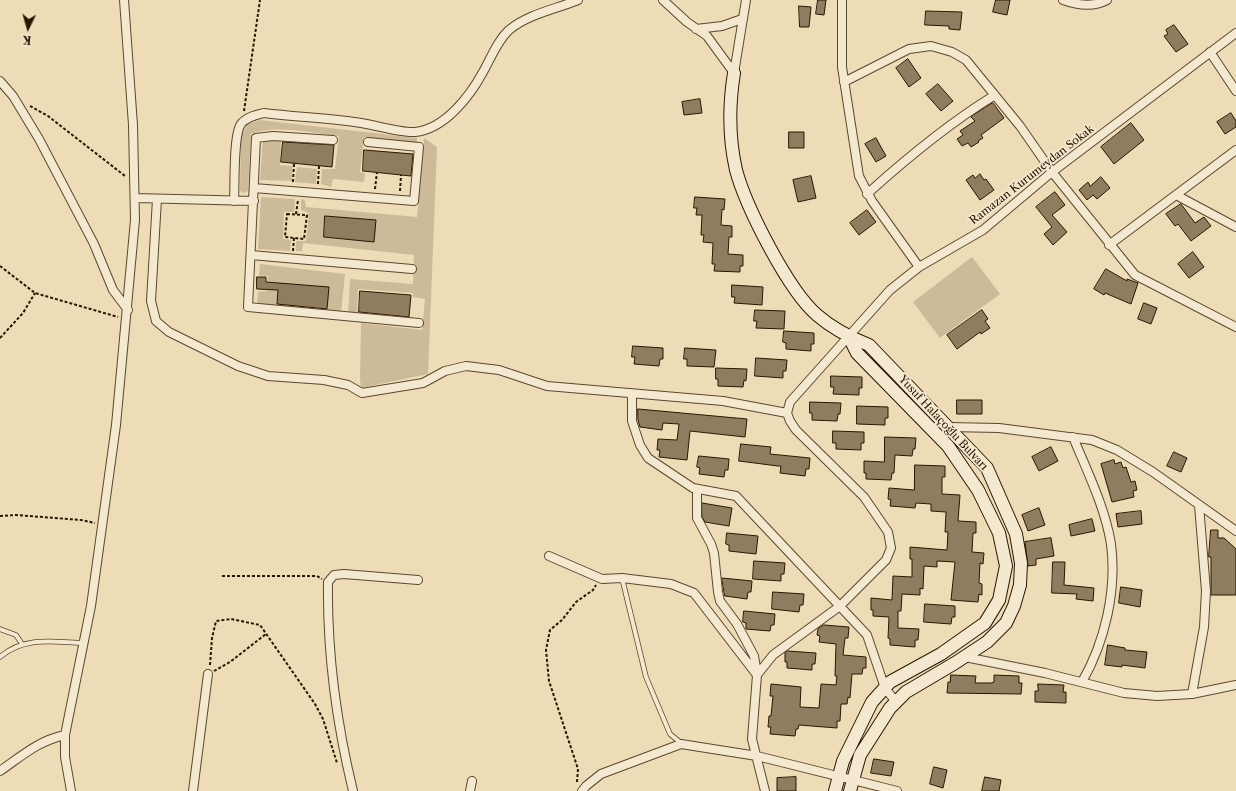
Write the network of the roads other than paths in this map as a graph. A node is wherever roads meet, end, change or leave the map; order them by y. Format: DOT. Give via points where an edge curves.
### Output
graph roads {
  1 [pos="124,0"];
  2 [pos="578,0"];
  3 [pos="663,0"];
  4 [pos="746,0"];
  5 [pos="842,0"];
  6 [pos="1063,0"];
  7 [pos="1107,0"];
  8 [pos="742,19"];
  9 [pos="696,29"];
  10 [pos="1236,33"];
  11 [pos="1210,52"];
  12 [pos="734,73"];
  13 [pos="0,81"];
  14 [pos="844,82"];
  15 [pos="1236,90"];
  16 [pos="995,95"];
  17 [pos="333,140"];
  18 [pos="368,142"];
  19 [pos="1236,150"];
  20 [pos="1052,172"];
  21 [pos="254,188"];
  22 [pos="867,194"];
  23 [pos="1176,195"];
  24 [pos="136,198"];
  25 [pos="157,199"];
  26 [pos="234,201"];
  27 [pos="254,201"];
  28 [pos="1236,227"];
  29 [pos="1109,244"];
  30 [pos="251,255"];
  31 [pos="919,267"];
  32 [pos="412,269"];
  33 [pos="128,310"];
  34 [pos="419,323"];
  35 [pos="1236,327"];
  36 [pos="849,337"];
  37 [pos="632,394"];
  38 [pos="787,413"];
  39 [pos="948,427"];
  40 [pos="1073,437"];
  41 [pos="697,489"];
  42 [pos="1199,505"];
  43 [pos="1236,531"];
  44 [pos="549,556"];
  45 [pos="622,578"];
  46 [pos="418,580"];
  47 [pos="840,606"];
  48 [pos="0,629"];
  49 [pos="84,643"];
  50 [pos="22,644"];
  51 [pos="0,657"];
  52 [pos="965,657"];
  53 [pos="208,674"];
  54 [pos="757,675"];
  55 [pos="1082,682"];
  56 [pos="1236,685"];
  57 [pos="885,688"];
  58 [pos="1192,694"];
  59 [pos="896,702"];
  60 [pos="65,734"];
  61 [pos="681,744"];
  62 [pos="757,756"];
  63 [pos="0,771"];
  64 [pos="839,776"];
  65 [pos="472,781"];
  66 [pos="852,785"];
  67 [pos="70,791"];
  68 [pos="193,791"];
  69 [pos="353,791"];
  70 [pos="470,791"];
  71 [pos="582,791"];
  72 [pos="765,791"];
  73 [pos="835,791"];
  74 [pos="897,791"];
  1 -- 24 [label="street"];
  2 -- 26 [label="street" via="534,16 508,31 473,89 454,110 436,125 426,129 414,132 359,123 264,113 251,116 241,124 236,145"];
  3 -- 9 [label="street"];
  4 -- 8 [label="street"];
  5 -- 14 [label="street"];
  6 -- 7 [label="street" via="1088,5"];
  8 -- 9 [label="street" via="722,26"];
  8 -- 12 [label="street"];
  9 -- 12 [label="street" via="707,36"];
  10 -- 11 [label="street, Ramazan Kurumeydan Sokak"];
  11 -- 15 [label="street"];
  11 -- 20 [label="street, Ramazan Kurumeydan Sokak"];
  12 -- 36 [label="street, Yusuf Halaçoğlu Bulvarı" via="731,138 737,171 755,218 791,285 816,315"];
  13 -- 33 [label="street" via="13,96 39,140 94,244 114,290"];
  14 -- 16 [label="street" via="909,49 931,46 952,52 966,60"];
  14 -- 22 [label="street" via="859,176"];
  16 -- 20 [label="street"];
  16 -- 22 [label="street" via="969,111 898,166"];
  17 -- 21 [label="street" via="273,136 256,138"];
  18 -- 21 [label="street" via="419,146 414,201"];
  19 -- 23 [label="street"];
  20 -- 29 [label="street"];
  20 -- 31 [label="street, Ramazan Kurumeydan Sokak" via="983,230"];
  21 -- 27 [label="street"];
  22 -- 31 [label="street"];
  23 -- 28 [label="street"];
  23 -- 29 [label="street"];
  24 -- 25 [label="street"];
  24 -- 33 [label="street"];
  25 -- 26 [label="street"];
  25 -- 37 [label="street" via="151,301 156,321 169,332 238,366 268,376 324,380 348,385 362,393 423,383 445,371 466,366 498,370 547,386"];
  26 -- 27 [label="street"];
  27 -- 30 [label="street"];
  29 -- 35 [label="street" via="1135,275"];
  30 -- 32 [label="street"];
  30 -- 34 [label="street" via="248,307"];
  31 -- 36 [label="street, Ramazan Kurumeydan Sokak" via="890,290"];
  33 -- 49 [label="street" via="116,426"];
  36 -- 38 [label="street, Ramazan Kurumeydan Sokak" via="790,402"];
  36 -- 39 [label="street, Yusuf Halaçoğlu Bulvarı" via="869,345"];
  36 -- 57 [label="street, Yusuf Halaçoğlu Bulvarı" via="857,353 948,446 978,490 999,533 1006,566 999,600 985,623 941,654 890,682"];
  37 -- 38 [label="street" via="723,401"];
  37 -- 41 [label="street" via="632,421 640,445 648,458"];
  38 -- 47 [label="street" via="796,430 864,497 888,532 891,548 886,560"];
  39 -- 40 [label="street" via="999,428"];
  39 -- 52 [label="street, Yusuf Halaçoğlu Bulvarı" via="987,468 1016,534 1021,563 1020,585 1006,623 987,642"];
  40 -- 42 [label="street" via="1092,440 1117,450"];
  40 -- 55 [label="street" via="1100,506 1110,543 1113,577 1108,614 1091,666"];
  41 -- 47 [label="street" via="736,496"];
  41 -- 54 [label="street" via="697,518 714,554 720,601 737,624 754,656"];
  42 -- 43 [label="street"];
  42 -- 58 [label="street" via="1206,591 1204,627"];
  44 -- 45 [label="street" via="600,578"];
  45 -- 54 [label="street" via="671,584 694,593"];
  45 -- 61 [label="lane" via="646,677 670,734"];
  46 -- 69 [label="street" via="344,574 334,575 328,582 328,647 336,709"];
  47 -- 54 [label="street" via="773,655"];
  47 -- 57 [label="street" via="867,635"];
  48 -- 50 [label="lane" via="16,635"];
  49 -- 50 [label="lane" via="40,641"];
  49 -- 60 [label="street"];
  50 -- 51 [label="lane"];
  52 -- 55 [label="street"];
  52 -- 59 [label="street, Yusuf Halaçoğlu Bulvarı" via="906,692"];
  53 -- 68 [label="street"];
  54 -- 62 [label="street" via="752,739"];
  55 -- 58 [label="street" via="1124,693 1150,696"];
  56 -- 58 [label="street"];
  57 -- 59 [label="street"];
  57 -- 64 [label="street, Yusuf Halaçoğlu Bulvarı" via="872,702 843,761"];
  59 -- 66 [label="street, Yusuf Halaçoğlu Bulvarı" via="860,755"];
  60 -- 63 [label="street" via="35,746"];
  60 -- 67 [label="street" via="65,757"];
  61 -- 62 [label="street"];
  61 -- 71 [label="street" via="601,774"];
  62 -- 64 [label="street"];
  62 -- 72 [label="street"];
  64 -- 66 [label="street"];
  64 -- 73 [label="street, Yusuf Halaçoğlu Bulvarı"];
  65 -- 70 [label="street"];
  66 -- 74 [label="street"];
}
